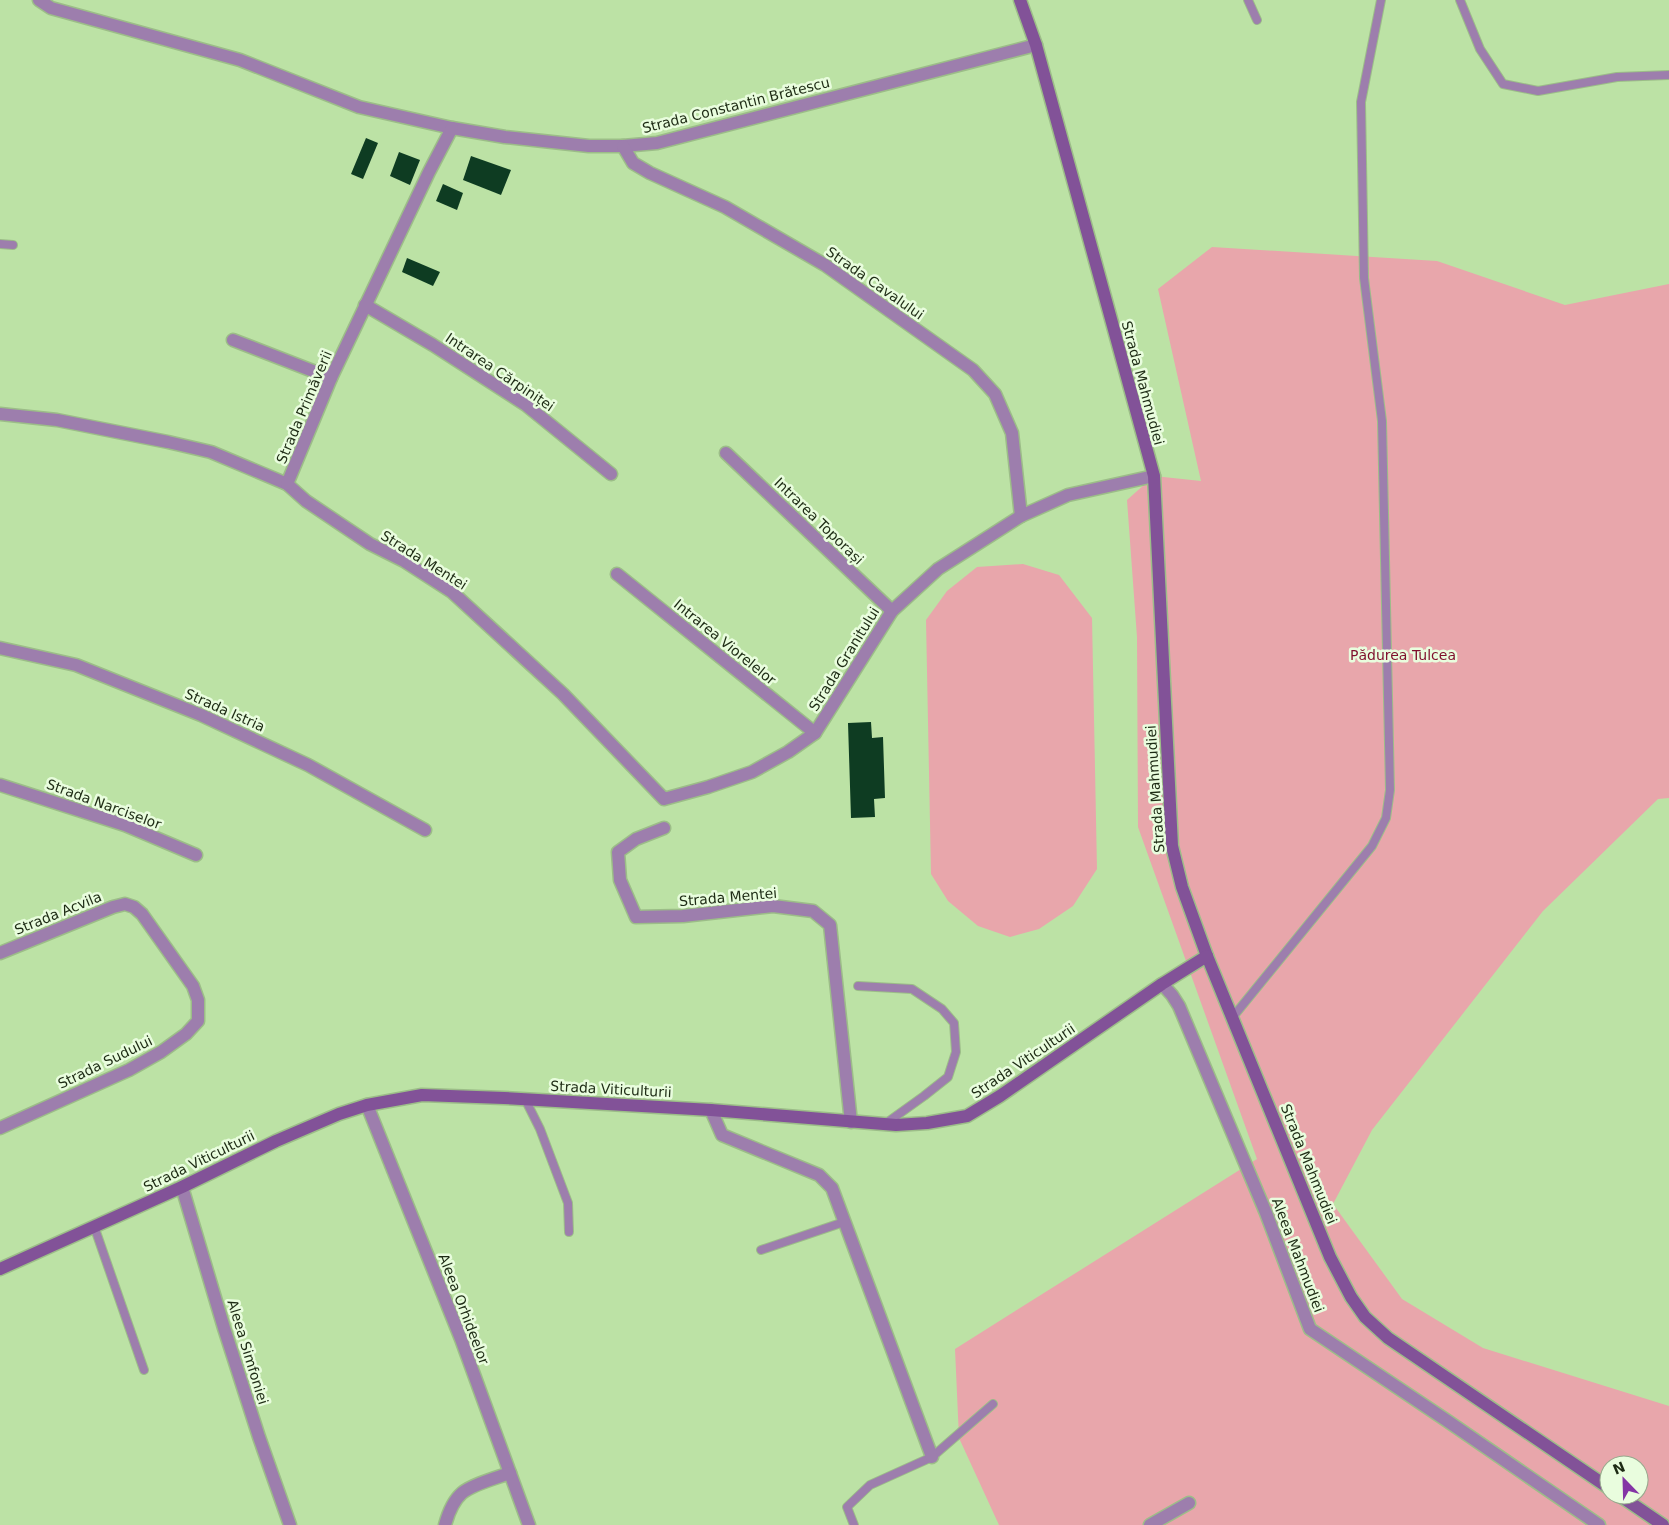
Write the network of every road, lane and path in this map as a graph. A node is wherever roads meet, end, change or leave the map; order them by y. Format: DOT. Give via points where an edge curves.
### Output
graph roads {
  1 [pos="39,0"];
  2 [pos="1020,0"];
  3 [pos="1248,0"];
  4 [pos="1381,0"];
  5 [pos="1460,0"];
  6 [pos="1257,20"];
  7 [pos="1036,45"];
  8 [pos="1669,75"];
  9 [pos="452,128"];
  10 [pos="623,146"];
  11 [pos="0,244"];
  12 [pos="13,245"];
  13 [pos="365,305"];
  14 [pos="233,340"];
  15 [pos="330,378"];
  16 [pos="0,414"];
  17 [pos="726,453"];
  18 [pos="611,474"];
  19 [pos="1154,476"];
  20 [pos="288,484"];
  21 [pos="1021,516"];
  22 [pos="617,574"];
  23 [pos="892,611"];
  24 [pos="0,648"];
  25 [pos="815,733"];
  26 [pos="0,785"];
  27 [pos="664,800"];
  28 [pos="664,828"];
  29 [pos="425,830"];
  30 [pos="196,855"];
  31 [pos="0,953"];
  32 [pos="1207,956"];
  33 [pos="1162,984"];
  34 [pos="858,986"];
  35 [pos="198,1000"];
  36 [pos="1232,1018"];
  37 [pos="526,1099"];
  38 [pos="367,1105"];
  39 [pos="711,1110"];
  40 [pos="852,1122"];
  41 [pos="885,1124"];
  42 [pos="0,1128"];
  43 [pos="182,1187"];
  44 [pos="844,1222"];
  45 [pos="94,1226"];
  46 [pos="570,1232"];
  47 [pos="761,1250"];
  48 [pos="0,1269"];
  49 [pos="144,1370"];
  50 [pos="993,1404"];
  51 [pos="932,1457"];
  52 [pos="510,1472"];
  53 [pos="1599,1481"];
  54 [pos="1189,1503"];
  55 [pos="1634,1505"];
  56 [pos="290,1525"];
  57 [pos="445,1525"];
  58 [pos="529,1525"];
  59 [pos="854,1525"];
  60 [pos="1150,1525"];
  61 [pos="1599,1525"];
  62 [pos="1663,1525"];
  1 -- 9 [label="street, Strada Constantin Brătescu" via="51,8 240,60 360,107"];
  2 -- 7 [label="main road, Strada Mahmudiei"];
  3 -- 6 [label="lane"];
  4 -- 36 [label="lane" via="1361,102 1364,278 1382,422 1390,790 1386,818 1372,846"];
  5 -- 8 [label="lane" via="1480,48 1503,84 1538,91 1617,77"];
  7 -- 10 [label="street, Strada Constantin Brătescu" via="657,142"];
  7 -- 19 [label="main road, Strada Mahmudiei"];
  9 -- 10 [label="street, Strada Constantin Brătescu" via="589,146"];
  9 -- 13 [label="street, Strada Primăverii"];
  10 -- 21 [label="street, Strada Cavalului" via="633,163 650,173 725,207 826,265 973,370 994,394 1012,433"];
  11 -- 12 [label="lane"];
  13 -- 15 [label="street, Strada Primăverii"];
  13 -- 18 [label="street, Intrarea Cărpiniței" via="526,405"];
  14 -- 15 [label="street"];
  15 -- 20 [label="street, Strada Primăverii"];
  16 -- 20 [label="street, Strada Primăverii" via="57,420 211,452"];
  17 -- 23 [label="street, Intrarea Toporași"];
  19 -- 21 [label="street, Strada Granitului" via="1068,495"];
  19 -- 32 [label="main road, Strada Mahmudiei" via="1172,846 1182,887"];
  20 -- 27 [label="street, Strada Mentei" via="306,501 370,544 452,592 563,694"];
  21 -- 23 [label="street, Strada Granitului" via="938,569"];
  22 -- 25 [label="street, Intrarea Viorelelor"];
  23 -- 25 [label="street, Strada Granitului"];
  24 -- 29 [label="street, Strada Istria" via="76,665 201,715 308,764"];
  25 -- 27 [label="street, Strada Granitului" via="752,772"];
  26 -- 30 [label="street, Strada Narciselor" via="125,825"];
  28 -- 40 [label="street, Strada Mentei" via="636,839 618,852 620,880 636,917 683,916 773,906 813,911 830,926"];
  31 -- 35 [label="street, Strada Acvila" via="125,904 142,914 193,986"];
  32 -- 33 [label="main road, Strada Viticulturii"];
  32 -- 36 [label="main road, Strada Mahmudiei"];
  33 -- 41 [label="main road, Strada Viticulturii" via="966,1116 927,1123"];
  33 -- 61 [label="street, Aleea Mahmudiei" via="1179,1006 1266,1213 1310,1329"];
  34 -- 41 [label="lane" via="912,990 942,1009 954,1024 956,1052 948,1077"];
  35 -- 42 [label="street, Strada Sudului" via="198,1021 161,1052 129,1070"];
  36 -- 53 [label="main road, Strada Mahmudiei" via="1330,1257 1366,1316 1388,1338"];
  37 -- 38 [label="main road, Strada Viticulturii" via="422,1095"];
  37 -- 39 [label="main road, Strada Viticulturii"];
  37 -- 46 [label="lane" via="568,1203"];
  38 -- 43 [label="main road, Strada Viticulturii" via="276,1141"];
  38 -- 52 [label="street, Aleea Orhideelor" via="461,1339"];
  39 -- 40 [label="main road, Strada Viticulturii"];
  39 -- 44 [label="street" via="722,1135 819,1175 832,1188"];
  40 -- 41 [label="main road, Strada Viticulturii"];
  43 -- 45 [label="main road, Strada Viticulturii"];
  43 -- 56 [label="street, Aleea Simfoniei" via="226,1337"];
  44 -- 47 [label="lane"];
  44 -- 51 [label="street"];
  45 -- 48 [label="main road, Strada Viticulturii"];
  45 -- 49 [label="lane"];
  50 -- 51 [label="lane"];
  51 -- 59 [label="lane" via="870,1485 847,1507"];
  52 -- 57 [label="street" via="461,1493"];
  52 -- 58 [label="street, Aleea Orhideelor"];
  54 -- 60 [label="street"];
  55 -- 62 [label="main road"];
}
